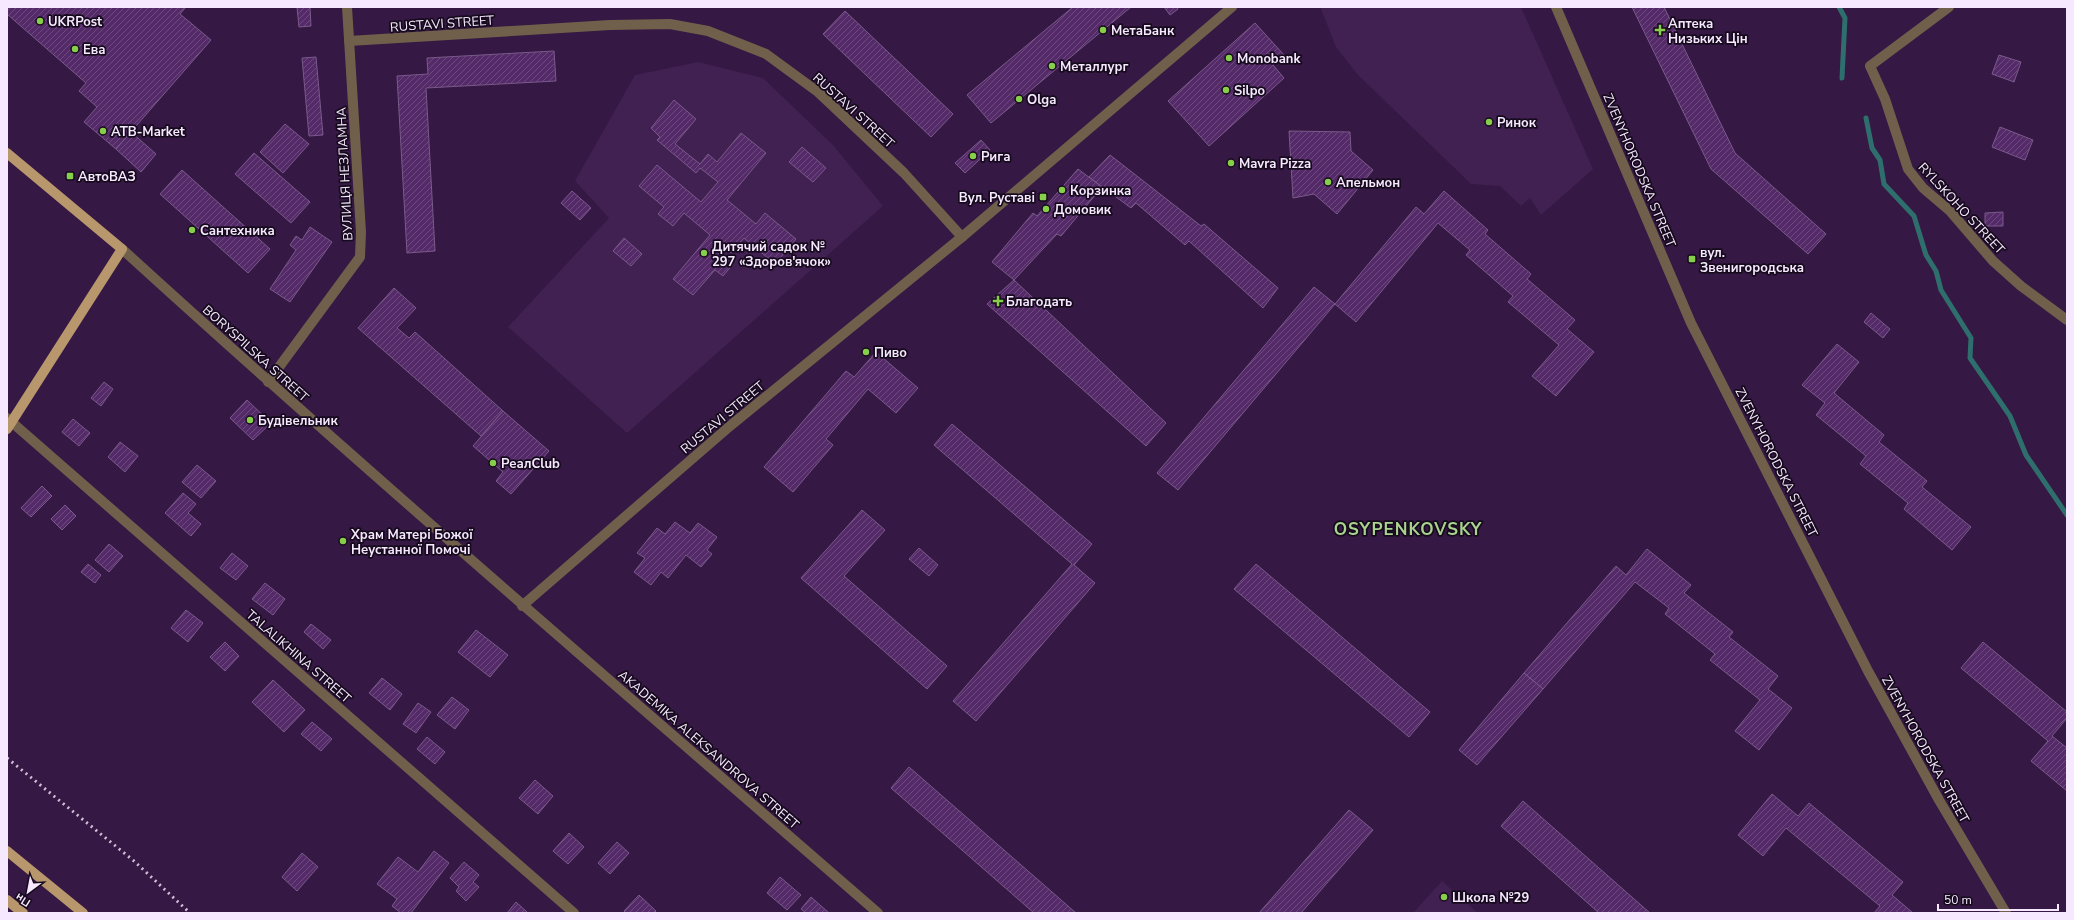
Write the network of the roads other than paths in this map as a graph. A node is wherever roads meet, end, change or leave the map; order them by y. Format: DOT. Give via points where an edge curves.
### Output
graph roads {
  1 [pos="348,7"];
  2 [pos="1232,7"];
  3 [pos="1556,7"];
  4 [pos="1949,7"];
  5 [pos="349,41"];
  6 [pos="7,153"];
  7 [pos="962,237"];
  8 [pos="122,250"];
  9 [pos="2067,320"];
  10 [pos="268,382"];
  11 [pos="8,423"];
  12 [pos="522,606"];
  13 [pos="7,851"];
  14 [pos="7,900"];
  15 [pos="23,913"];
  16 [pos="83,913"];
  17 [pos="574,913"];
  18 [pos="878,913"];
  19 [pos="2006,913"];
  1 -- 5 [label="street, ВУЛИЦЯ НЕЗЛАМНА"];
  2 -- 7 [label="street, RUSTAVI STREET"];
  3 -- 19 [label="street, ZVENYHORODSKA STREET" via="1691,323 1868,671 1939,800"];
  4 -- 9 [label="street, RYLSKOHO STREET" via="1870,66 1885,99 1908,169 1923,188 1950,211 1993,261 2021,286"];
  5 -- 7 [label="street, RUSTAVI STREET" via="610,25 670,24 708,31 766,54 818,92 904,173"];
  5 -- 10 [label="street, ВУЛИЦЯ НЕЗЛАМНА" via="361,232 360,257"];
  6 -- 8 [label="main road, BORYSPILSKA STREET"];
  7 -- 12 [label="street, RUSTAVI STREET" via="730,426"];
  8 -- 10 [label="street, BORYSPILSKA STREET"];
  8 -- 11 [label="main road"];
  10 -- 12 [label="street, BORYSPILSKA STREET"];
  11 -- 17 [label="street, TALALIKHINA STREET"];
  12 -- 18 [label="street, AKADEMIKA ALEKSANDROVA STREET"];
  13 -- 16 [label="main road"];
  14 -- 15 [label="main road"];
}
